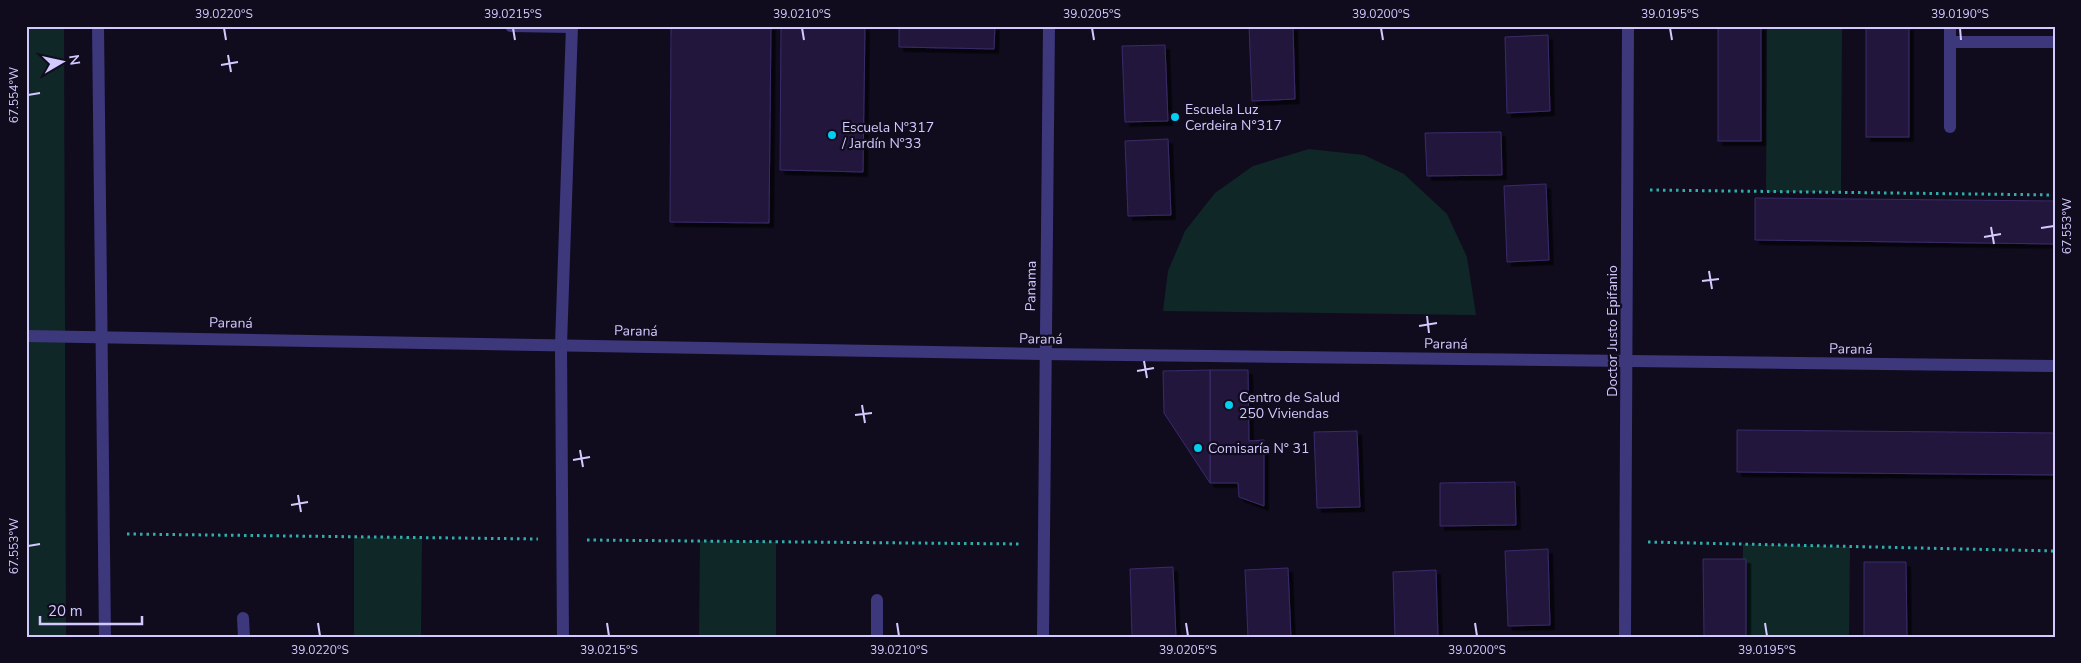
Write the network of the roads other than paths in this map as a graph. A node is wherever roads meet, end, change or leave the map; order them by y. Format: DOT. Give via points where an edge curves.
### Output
graph roads {
  1 [pos="98,26"];
  2 [pos="511,26"];
  3 [pos="1050,26"];
  4 [pos="1628,26"];
  5 [pos="1950,26"];
  6 [pos="572,27"];
  7 [pos="1950,42"];
  8 [pos="2055,42"];
  9 [pos="1950,127"];
  10 [pos="26,336"];
  11 [pos="102,336"];
  12 [pos="561,345"];
  13 [pos="1045,354"];
  14 [pos="1626,361"];
  15 [pos="2055,366"];
  16 [pos="877,600"];
  17 [pos="243,618"];
  18 [pos="105,637"];
  19 [pos="244,637"];
  20 [pos="563,637"];
  21 [pos="877,637"];
  22 [pos="1043,637"];
  23 [pos="1625,637"];
  1 -- 11 [label="street"];
  2 -- 6 [label="street"];
  3 -- 13 [label="street, Panama"];
  4 -- 14 [label="street, Doctor Justo Epifanio"];
  5 -- 7 [label="street"];
  6 -- 12 [label="street"];
  7 -- 8 [label="street"];
  7 -- 9 [label="street"];
  10 -- 11 [label="street, Paraná"];
  11 -- 12 [label="street, Paraná"];
  11 -- 18 [label="street"];
  12 -- 13 [label="street, Paraná"];
  12 -- 20 [label="street"];
  13 -- 14 [label="street, Paraná"];
  13 -- 22 [label="street, Panama"];
  14 -- 15 [label="street, Paraná"];
  14 -- 23 [label="street, Doctor Justo Epifanio"];
  16 -- 21 [label="street"];
  17 -- 19 [label="street"];
}
